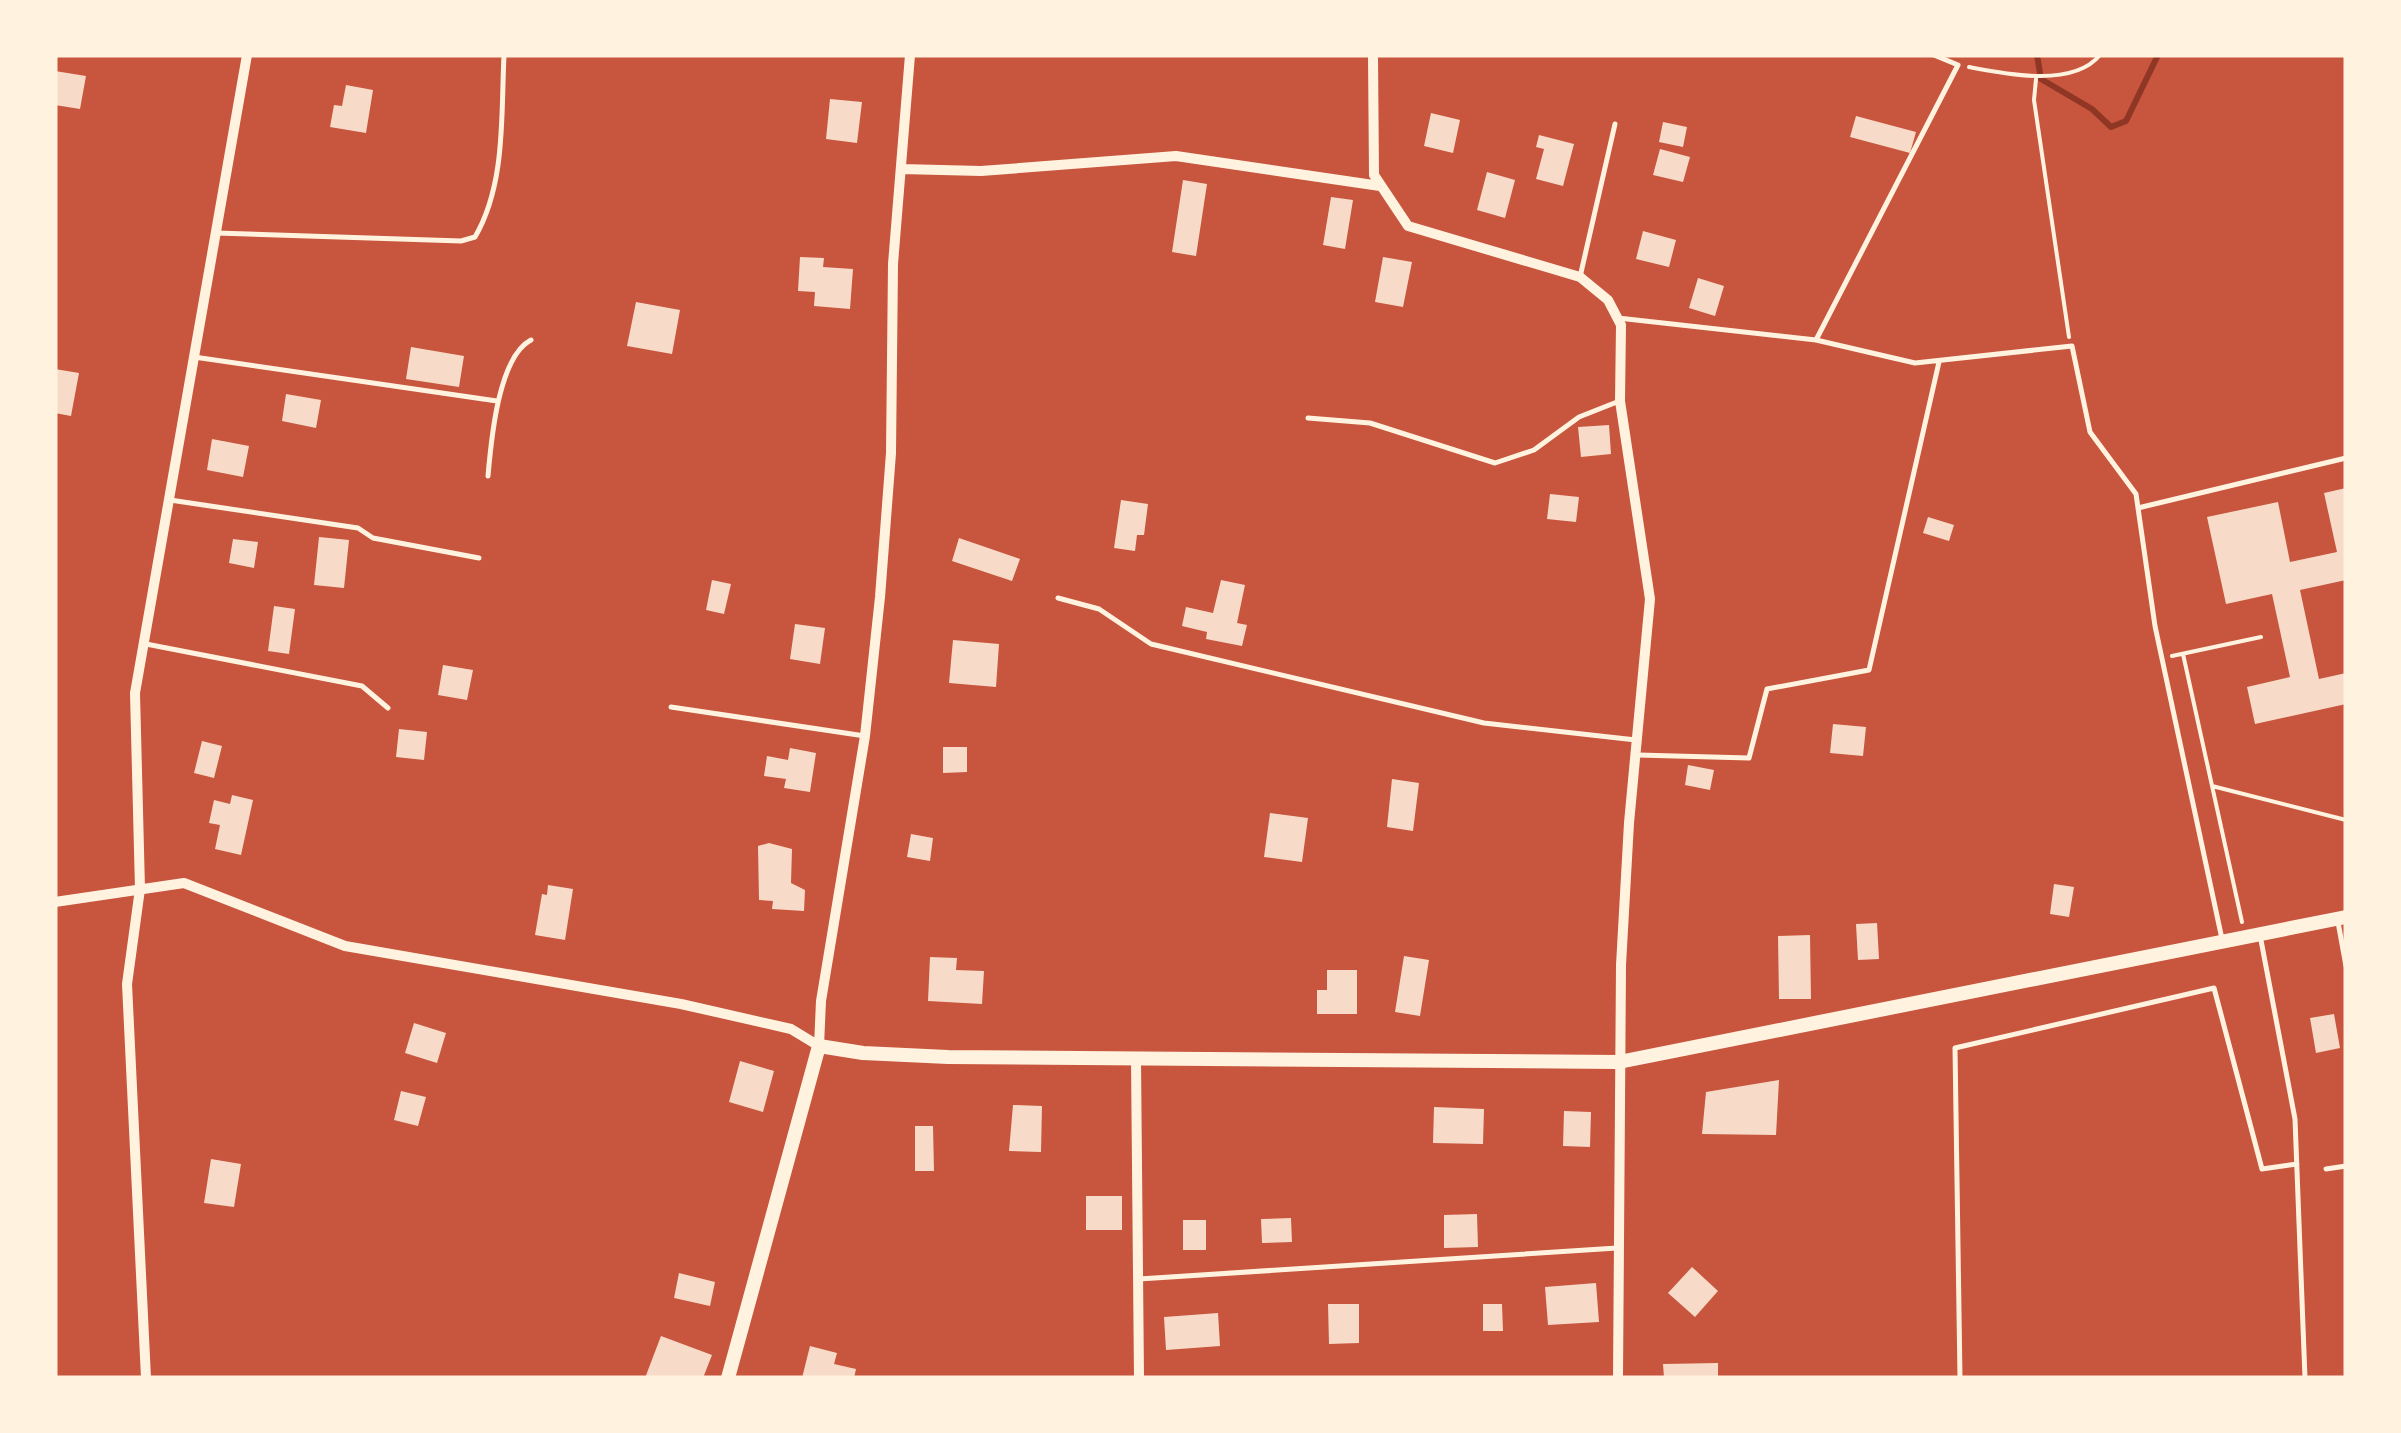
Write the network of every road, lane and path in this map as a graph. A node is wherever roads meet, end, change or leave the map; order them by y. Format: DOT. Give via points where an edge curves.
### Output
graph roads {
  1 [pos="247,55"];
  2 [pos="504,55"];
  3 [pos="910,55"];
  4 [pos="1373,55"];
  5 [pos="1934,55"];
  6 [pos="2100,55"];
  7 [pos="1958,65"];
  8 [pos="2037,79"];
  9 [pos="1615,124"];
  10 [pos="901,170"];
  11 [pos="1380,186"];
  12 [pos="216,233"];
  13 [pos="1580,277"];
  14 [pos="1618,318"];
  15 [pos="531,340"];
  16 [pos="1816,340"];
  17 [pos="2072,346"];
  18 [pos="191,357"];
  19 [pos="1939,362"];
  20 [pos="497,401"];
  21 [pos="1620,401"];
  22 [pos="1308,418"];
  23 [pos="2346,458"];
  24 [pos="488,476"];
  25 [pos="167,500"];
  26 [pos="2138,508"];
  27 [pos="478,558"];
  28 [pos="1058,598"];
  29 [pos="2261,636"];
  30 [pos="143,643"];
  31 [pos="2183,654"];
  32 [pos="2162,658"];
  33 [pos="671,707"];
  34 [pos="388,708"];
  35 [pos="865,736"];
  36 [pos="1636,740"];
  37 [pos="1634,755"];
  38 [pos="2212,786"];
  39 [pos="2346,820"];
  40 [pos="140,889"];
  41 [pos="55,902"];
  42 [pos="2342,918"];
  43 [pos="2253,936"];
  44 [pos="2222,942"];
  45 [pos="2346,966"];
  46 [pos="819,1046"];
  47 [pos="1136,1060"];
  48 [pos="1619,1062"];
  49 [pos="2298,1164"];
  50 [pos="2346,1166"];
  51 [pos="2326,1169"];
  52 [pos="1617,1248"];
  53 [pos="1139,1278"];
  54 [pos="146,1378"];
  55 [pos="728,1378"];
  56 [pos="1139,1378"];
  57 [pos="1618,1378"];
  58 [pos="1960,1378"];
  59 [pos="2304,1378"];
  1 -- 12 [label="street"];
  2 -- 12 [label="lane" via="502,127 488,208 475,237"];
  3 -- 10 [label="street"];
  4 -- 11 [label="street" via="1374,174"];
  5 -- 7 [label="lane"];
  6 -- 8 [label="path" via="2090,67"];
  7 -- 8 [label="path"];
  7 -- 16 [label="lane"];
  8 -- 17 [label="path" via="2034,100"];
  9 -- 13 [label="lane"];
  10 -- 11 [label="street" via="981,171 1176,156"];
  10 -- 35 [label="street" via="893,264 892,453"];
  11 -- 13 [label="street" via="1408,226"];
  12 -- 18 [label="street"];
  13 -- 14 [label="street"];
  14 -- 16 [label="lane"];
  14 -- 21 [label="street"];
  15 -- 20 [label="lane" via="516,354"];
  16 -- 19 [label="lane" via="1890,360"];
  17 -- 19 [label="lane"];
  17 -- 26 [label="lane" via="2090,432 2132,485"];
  18 -- 20 [label="lane"];
  18 -- 25 [label="street"];
  19 -- 37 [label="lane" via="1869,670 1767,689 1749,758"];
  20 -- 24 [label="lane"];
  21 -- 22 [label="lane" via="1579,417 1534,450 1496,463 1370,424"];
  21 -- 36 [label="street" via="1650,599"];
  23 -- 26 [label="lane"];
  25 -- 27 [label="lane" via="358,528 373,538"];
  25 -- 30 [label="street"];
  26 -- 32 [label="lane"];
  28 -- 36 [label="lane" via="1099,608 1150,644 1484,723"];
  29 -- 31 [label="path"];
  30 -- 34 [label="lane" via="362,686"];
  30 -- 40 [label="street" via="135,693"];
  31 -- 32 [label="path"];
  31 -- 38 [label="path"];
  32 -- 44 [label="lane"];
  33 -- 35 [label="lane"];
  35 -- 46 [label="street" via="820,1001"];
  36 -- 37 [label="street"];
  37 -- 48 [label="street"];
  38 -- 39 [label="path"];
  38 -- 43 [label="path"];
  40 -- 41 [label="street"];
  40 -- 46 [label="street" via="184,883 345,946 681,1004 791,1029"];
  40 -- 54 [label="street" via="127,984"];
  42 -- 43 [label="street"];
  42 -- 45 [label="lane"];
  43 -- 44 [label="street"];
  43 -- 49 [label="lane" via="2289,1085"];
  44 -- 48 [label="street"];
  46 -- 47 [label="street" via="880,1055"];
  46 -- 55 [label="street"];
  47 -- 48 [label="street"];
  47 -- 53 [label="street"];
  48 -- 52 [label="street"];
  49 -- 58 [label="lane" via="2262,1169 2214,988 1955,1048"];
  49 -- 59 [label="lane"];
  50 -- 51 [label="lane"];
  52 -- 53 [label="lane"];
  52 -- 57 [label="street"];
  53 -- 56 [label="street"];
}
